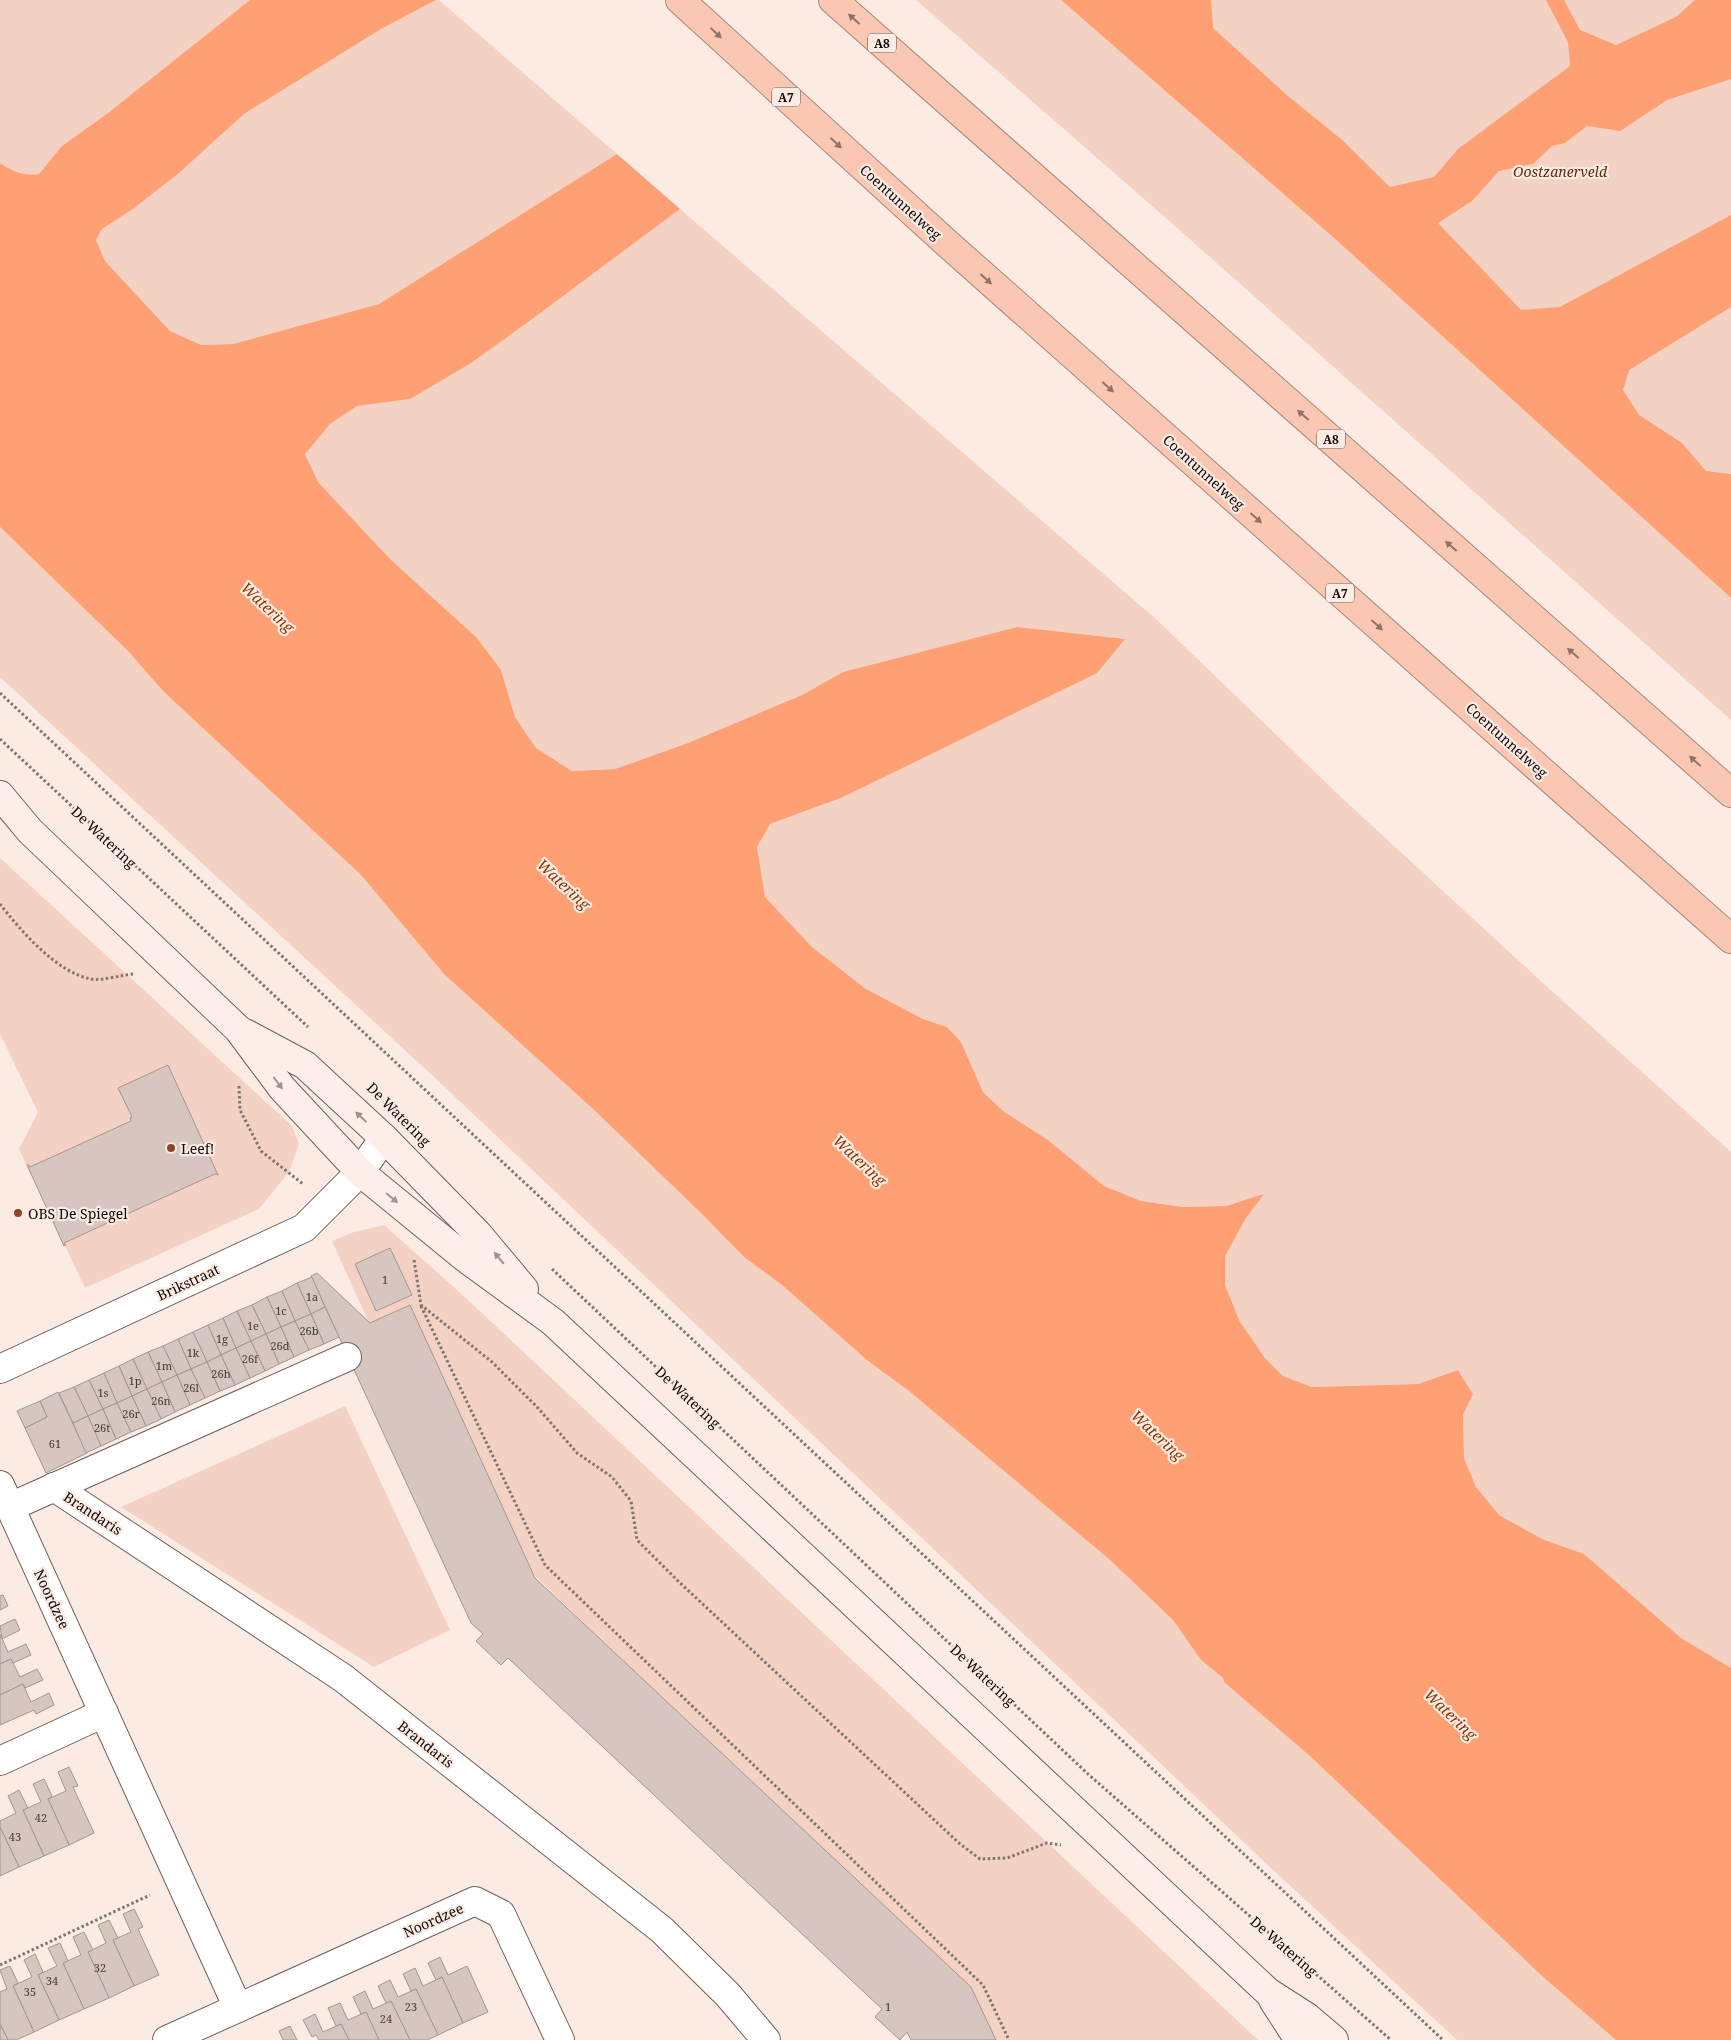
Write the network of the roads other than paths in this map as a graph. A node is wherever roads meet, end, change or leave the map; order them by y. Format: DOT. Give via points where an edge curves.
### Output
graph roads {
  1 [pos="680,0"];
  2 [pos="833,0"];
  3 [pos="1731,793"];
  4 [pos="0,795"];
  5 [pos="0,810"];
  6 [pos="30,831"];
  7 [pos="1731,939"];
  8 [pos="238,1029"];
  9 [pos="384,1138"];
  10 [pos="360,1172"];
  11 [pos="553,1322"];
  12 [pos="347,1357"];
  13 [pos="0,1369"];
  14 [pos="54,1487"];
  15 [pos="5,1496"];
  16 [pos="104,1713"];
  17 [pos="0,1761"];
  18 [pos="1268,1992"];
  19 [pos="238,2008"];
  20 [pos="166,2040"];
  21 [pos="560,2040"];
  22 [pos="766,2040"];
  23 [pos="1301,2040"];
  24 [pos="1334,2040"];
  1 -- 7 [label="highway, Coentunnelweg / A7, one-way" via="950,246"];
  3 -- 2 [label="highway, A8, one-way"];
  4 -- 6 [label="main road, De Watering"];
  5 -- 6 [label="main road, De Watering"];
  6 -- 8 [label="main road, De Watering"];
  9 -- 8 [label="main road, De Watering, one-way" via="305,1065"];
  8 -- 10 [label="main road, De Watering, one-way" via="282,1088"];
  9 -- 10 [label="street, Brikstraat"];
  11 -- 9 [label="main road, De Watering, one-way" via="478,1234"];
  10 -- 11 [label="main road, De Watering, one-way" via="464,1257"];
  10 -- 13 [label="street, Brikstraat" via="304,1228"];
  11 -- 18 [label="main road, De Watering"];
  12 -- 14 [label="street, Brandaris"];
  14 -- 15 [label="street, Brandaris"];
  14 -- 22 [label="street, Brandaris" via="343,1678 662,1930 728,1995"];
  15 -- 16 [label="street, Noordzee"];
  16 -- 17 [label="street"];
  16 -- 19 [label="street, Noordzee"];
  18 -- 23 [label="main road, De Watering"];
  18 -- 24 [label="main road, De Watering" via="1307,2017"];
  19 -- 20 [label="street, Noordzee"];
  19 -- 21 [label="street, Noordzee" via="475,1901 501,1914"];
}
